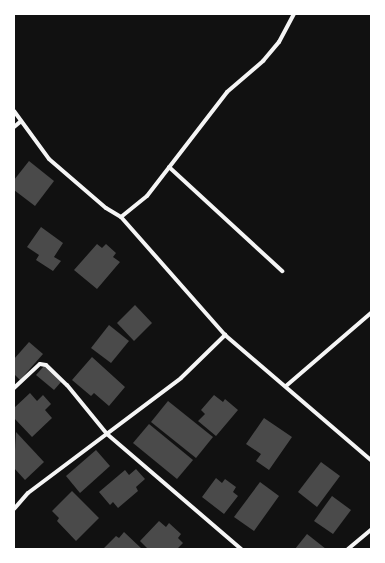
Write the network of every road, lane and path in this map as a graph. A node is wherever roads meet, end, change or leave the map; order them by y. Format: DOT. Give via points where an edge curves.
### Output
graph roads {
  1 [pos="294,14"];
  2 [pos="14,111"];
  3 [pos="20,122"];
  4 [pos="14,127"];
  5 [pos="169,167"];
  6 [pos="121,217"];
  7 [pos="282,271"];
  8 [pos="371,313"];
  9 [pos="225,335"];
  10 [pos="286,386"];
  11 [pos="14,388"];
  12 [pos="107,434"];
  13 [pos="371,460"];
  14 [pos="14,509"];
  15 [pos="371,530"];
  16 [pos="241,549"];
  17 [pos="348,549"];
  1 -- 5 [label="street" via="279,42 263,61 227,92"];
  2 -- 3 [label="street"];
  3 -- 4 [label="street"];
  3 -- 6 [label="street" via="49,159 106,208"];
  5 -- 6 [label="street" via="147,196"];
  5 -- 7 [label="street"];
  6 -- 9 [label="street"];
  8 -- 10 [label="street"];
  9 -- 10 [label="street"];
  9 -- 12 [label="street" via="181,378"];
  10 -- 13 [label="street"];
  11 -- 12 [label="street" via="40,364 46,365 68,385"];
  12 -- 14 [label="street" via="28,493"];
  12 -- 16 [label="street"];
  15 -- 17 [label="street"];
}
